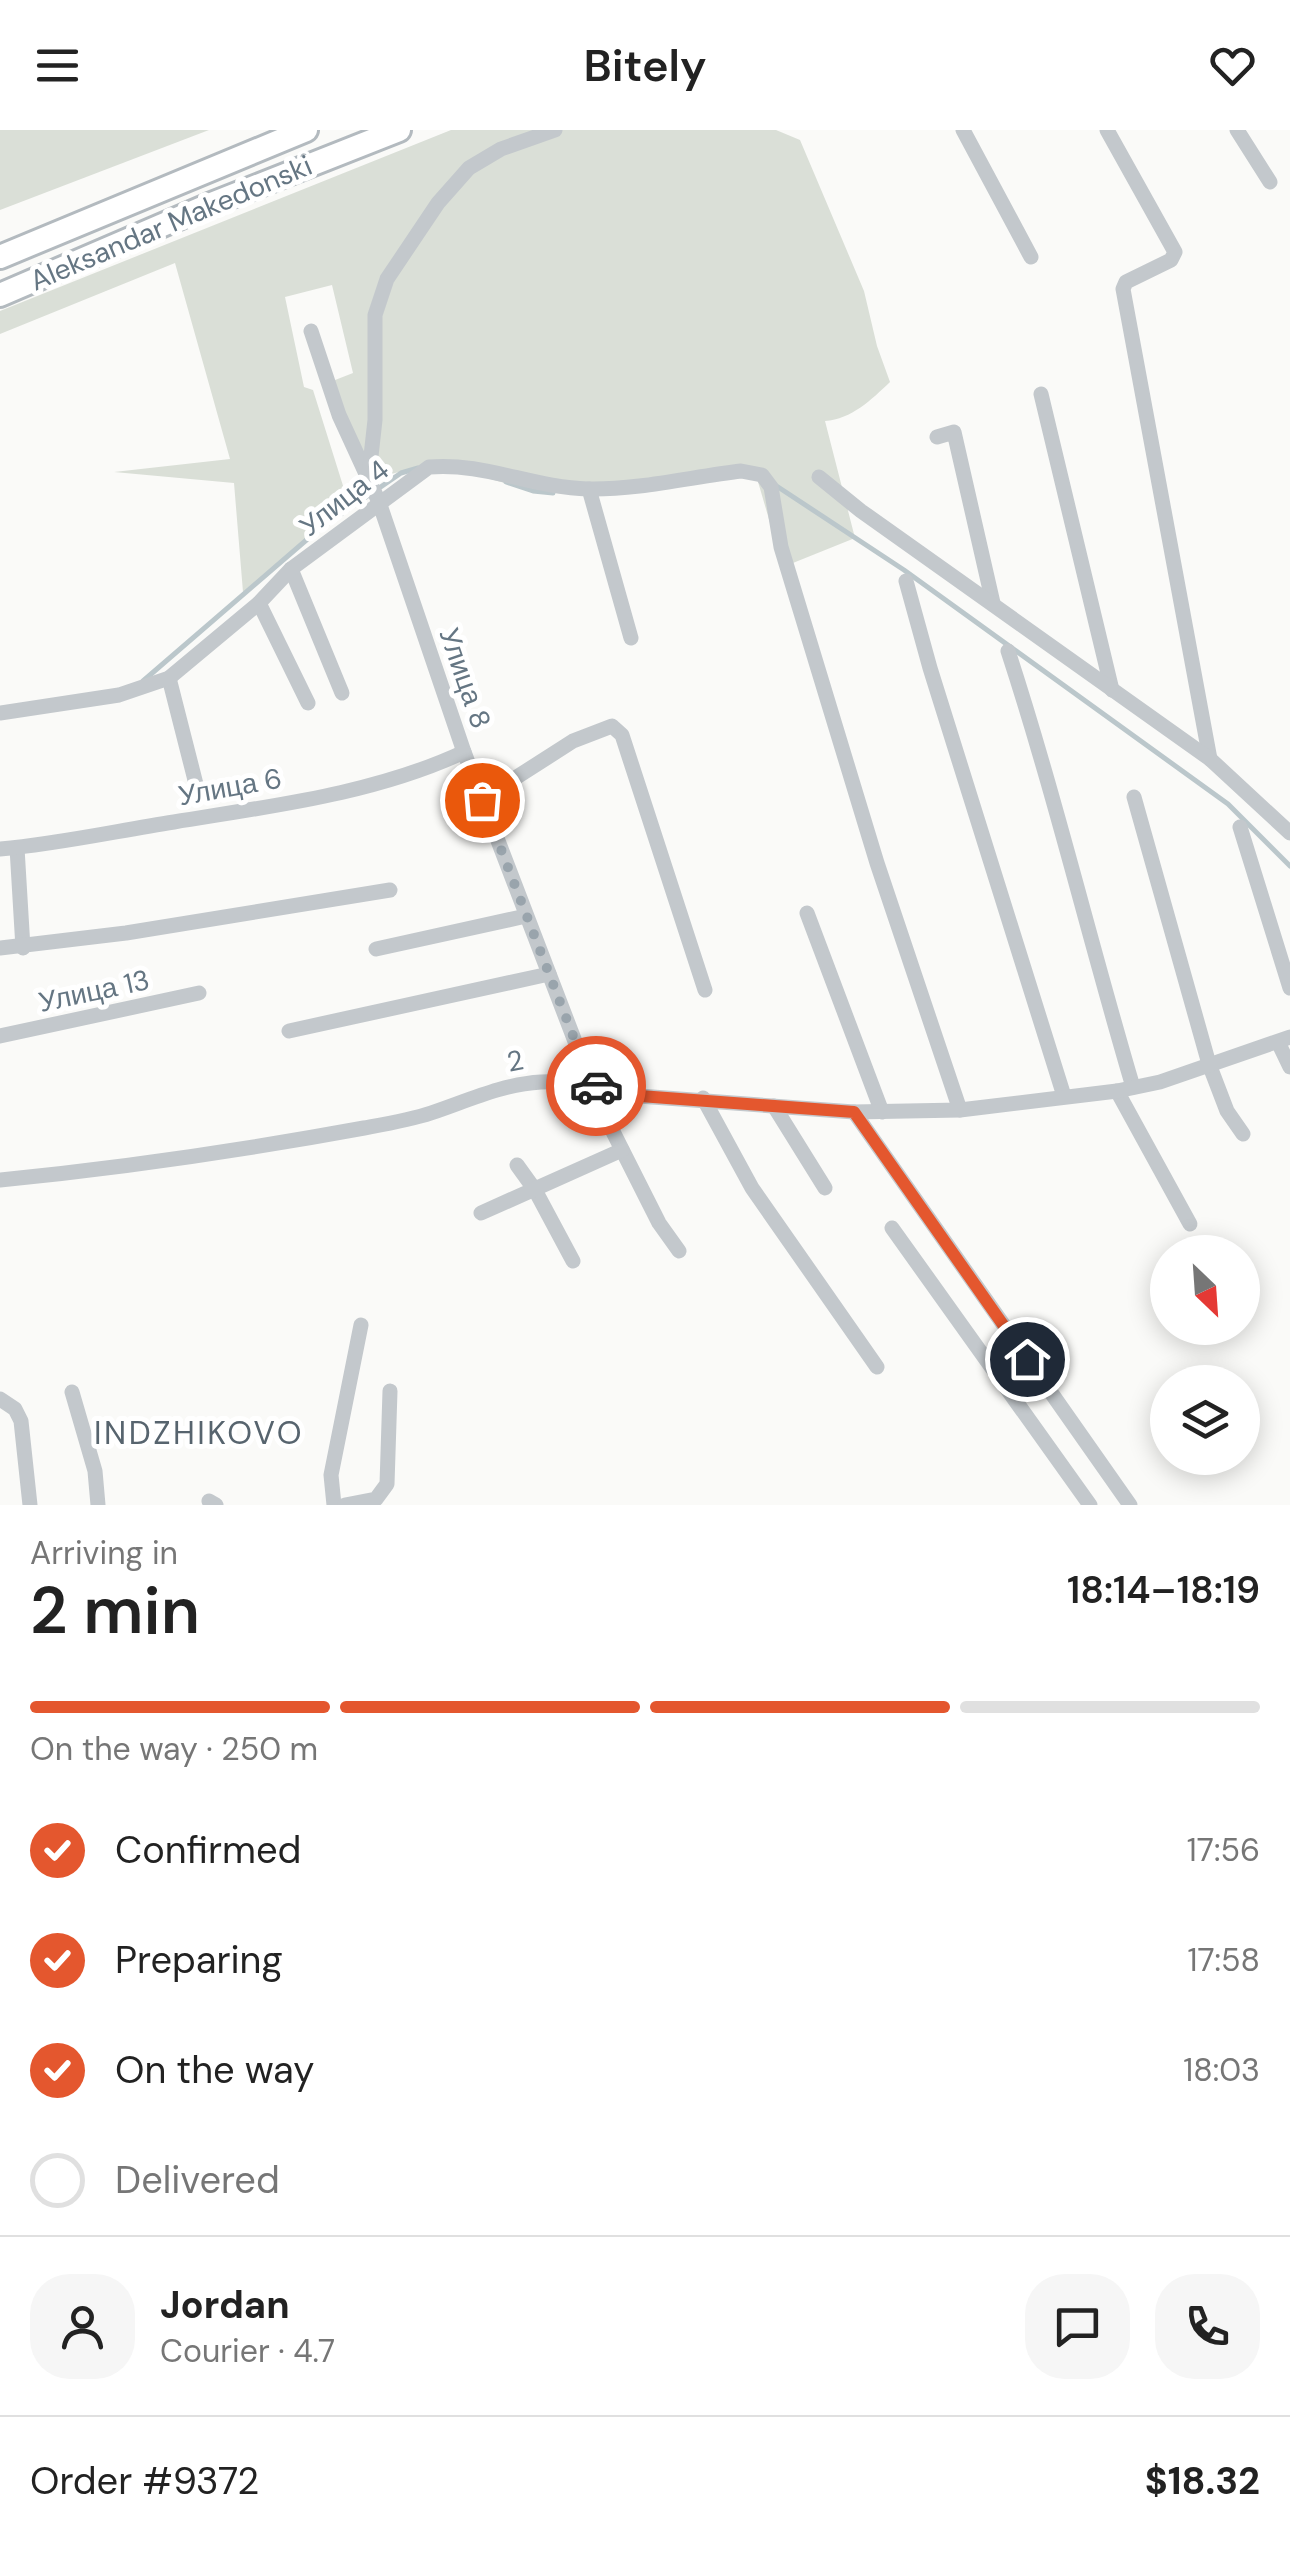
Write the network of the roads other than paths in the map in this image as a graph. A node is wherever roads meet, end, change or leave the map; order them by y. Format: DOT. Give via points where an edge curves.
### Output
graph roads {
  1 [pos="306,130"];
  2 [pos="398,130"];
  3 [pos="554,130"];
  4 [pos="963,130"];
  5 [pos="1107,130"];
  6 [pos="1237,130"];
  7 [pos="1270,182"];
  8 [pos="0,257"];
  9 [pos="1031,257"];
  10 [pos="0,294"];
  11 [pos="311,331"];
  12 [pos="1042,394"];
  13 [pos="937,437"];
  14 [pos="368,474"];
  15 [pos="819,477"];
  16 [pos="589,489"];
  17 [pos="379,502"];
  18 [pos="291,570"];
  19 [pos="906,580"];
  20 [pos="259,603"];
  21 [pos="993,603"];
  22 [pos="631,638"];
  23 [pos="1008,651"];
  24 [pos="169,678"];
  25 [pos="1112,690"];
  26 [pos="342,693"];
  27 [pos="308,703"];
  28 [pos="0,713"];
  29 [pos="464,752"];
  30 [pos="1210,759"];
  31 [pos="197,788"];
  32 [pos="1134,797"];
  33 [pos="482,800"];
  34 [pos="1240,827"];
  35 [pos="1290,833"];
  36 [pos="8,849"];
  37 [pos="390,890"];
  38 [pos="806,913"];
  39 [pos="526,916"];
  40 [pos="0,948"];
  41 [pos="23,948"];
  42 [pos="376,950"];
  43 [pos="550,974"];
  44 [pos="1290,988"];
  45 [pos="704,990"];
  46 [pos="199,993"];
  47 [pos="289,1031"];
  48 [pos="0,1036"];
  49 [pos="1284,1040"];
  50 [pos="1209,1064"];
  51 [pos="1290,1068"];
  52 [pos="592,1085"];
  53 [pos="1125,1090"];
  54 [pos="1064,1096"];
  55 [pos="703,1098"];
  56 [pos="774,1106"];
  57 [pos="960,1110"];
  58 [pos="854,1112"];
  59 [pos="882,1112"];
  60 [pos="1243,1134"];
  61 [pos="622,1150"];
  62 [pos="518,1165"];
  63 [pos="0,1180"];
  64 [pos="825,1188"];
  65 [pos="536,1190"];
  66 [pos="482,1213"];
  67 [pos="1190,1224"];
  68 [pos="892,1228"];
  69 [pos="678,1251"];
  70 [pos="573,1261"];
  71 [pos="361,1325"];
  72 [pos="877,1367"];
  73 [pos="72,1392"];
  74 [pos="390,1392"];
  75 [pos="0,1399"];
  76 [pos="30,1505"];
  77 [pos="98,1505"];
  78 [pos="334,1505"];
  79 [pos="345,1505"];
  80 [pos="1090,1505"];
  81 [pos="1130,1505"];
  1 -- 8 [label="street, Aleksandar Makedonski"];
  2 -- 10 [label="street, Aleksandar Makedonski"];
  3 -- 14 [label="street" via="469,168 386,279 375,315"];
  4 -- 9 [label="street"];
  5 -- 30 [label="street" via="1175,252 1123,287"];
  6 -- 7 [label="street"];
  11 -- 14 [label="street, Улица 8" via="339,415"];
  12 -- 25 [label="street"];
  13 -- 21 [label="street" via="954,432"];
  14 -- 17 [label="street, Улица 8"];
  15 -- 21 [label="street"];
  16 -- 17 [label="street, Улица 4" via="448,465 429,467"];
  16 -- 22 [label="street"];
  16 -- 57 [label="street, Улица 4" via="740,472 762,475 772,487 786,565"];
  17 -- 18 [label="street, Улица 4"];
  17 -- 29 [label="street, Улица 8"];
  18 -- 20 [label="street, Улица 4"];
  18 -- 26 [label="street"];
  19 -- 54 [label="street"];
  20 -- 24 [label="street, Улица 4"];
  20 -- 27 [label="street"];
  21 -- 25 [label="street"];
  23 -- 53 [label="street" via="1039,747"];
  24 -- 28 [label="street, Улица 4" via="119,695"];
  24 -- 31 [label="street"];
  25 -- 30 [label="street"];
  29 -- 33 [label="street, Улица 8"];
  29 -- 36 [label="street, Улица 6" via="410,774 278,804"];
  30 -- 35 [label="street"];
  32 -- 50 [label="street"];
  33 -- 39 [label="street, Улица 8"];
  33 -- 45 [label="street" via="573,741 612,726 622,735"];
  34 -- 44 [label="street"];
  36 -- 41 [label="street"];
  37 -- 41 [label="street"];
  38 -- 59 [label="street"];
  39 -- 42 [label="street"];
  39 -- 43 [label="street, Улица 8"];
  40 -- 41 [label="street"];
  43 -- 47 [label="street"];
  43 -- 52 [label="street, Улица 8"];
  46 -- 48 [label="street, Улица 13"];
  49 -- 50 [label="street, 2"];
  49 -- 51 [label="street, 2"];
  50 -- 53 [label="street, 2"];
  50 -- 60 [label="street" via="1226,1111"];
  52 -- 55 [label="street, 2" via="640,1096"];
  52 -- 61 [label="street, Улица 8"];
  52 -- 63 [label="street, 2" via="542,1082 366,1128 108,1170"];
  53 -- 54 [label="street, 2"];
  53 -- 67 [label="street"];
  54 -- 57 [label="street, 2"];
  55 -- 56 [label="street, 2"];
  55 -- 72 [label="street" via="752,1188"];
  56 -- 58 [label="street, 2"];
  56 -- 64 [label="street"];
  57 -- 59 [label="street, 2"];
  58 -- 59 [label="street, 2"];
  58 -- 81 [label="street"];
  61 -- 65 [label="street"];
  61 -- 69 [label="street, Улица 8"];
  62 -- 65 [label="street"];
  65 -- 66 [label="street"];
  65 -- 70 [label="street"];
  68 -- 80 [label="street"];
  71 -- 78 [label="street" via="330,1476"];
  73 -- 77 [label="street" via="96,1471"];
  74 -- 79 [label="street" via="387,1484 376,1499"];
  75 -- 76 [label="street" via="21,1421"];
}
